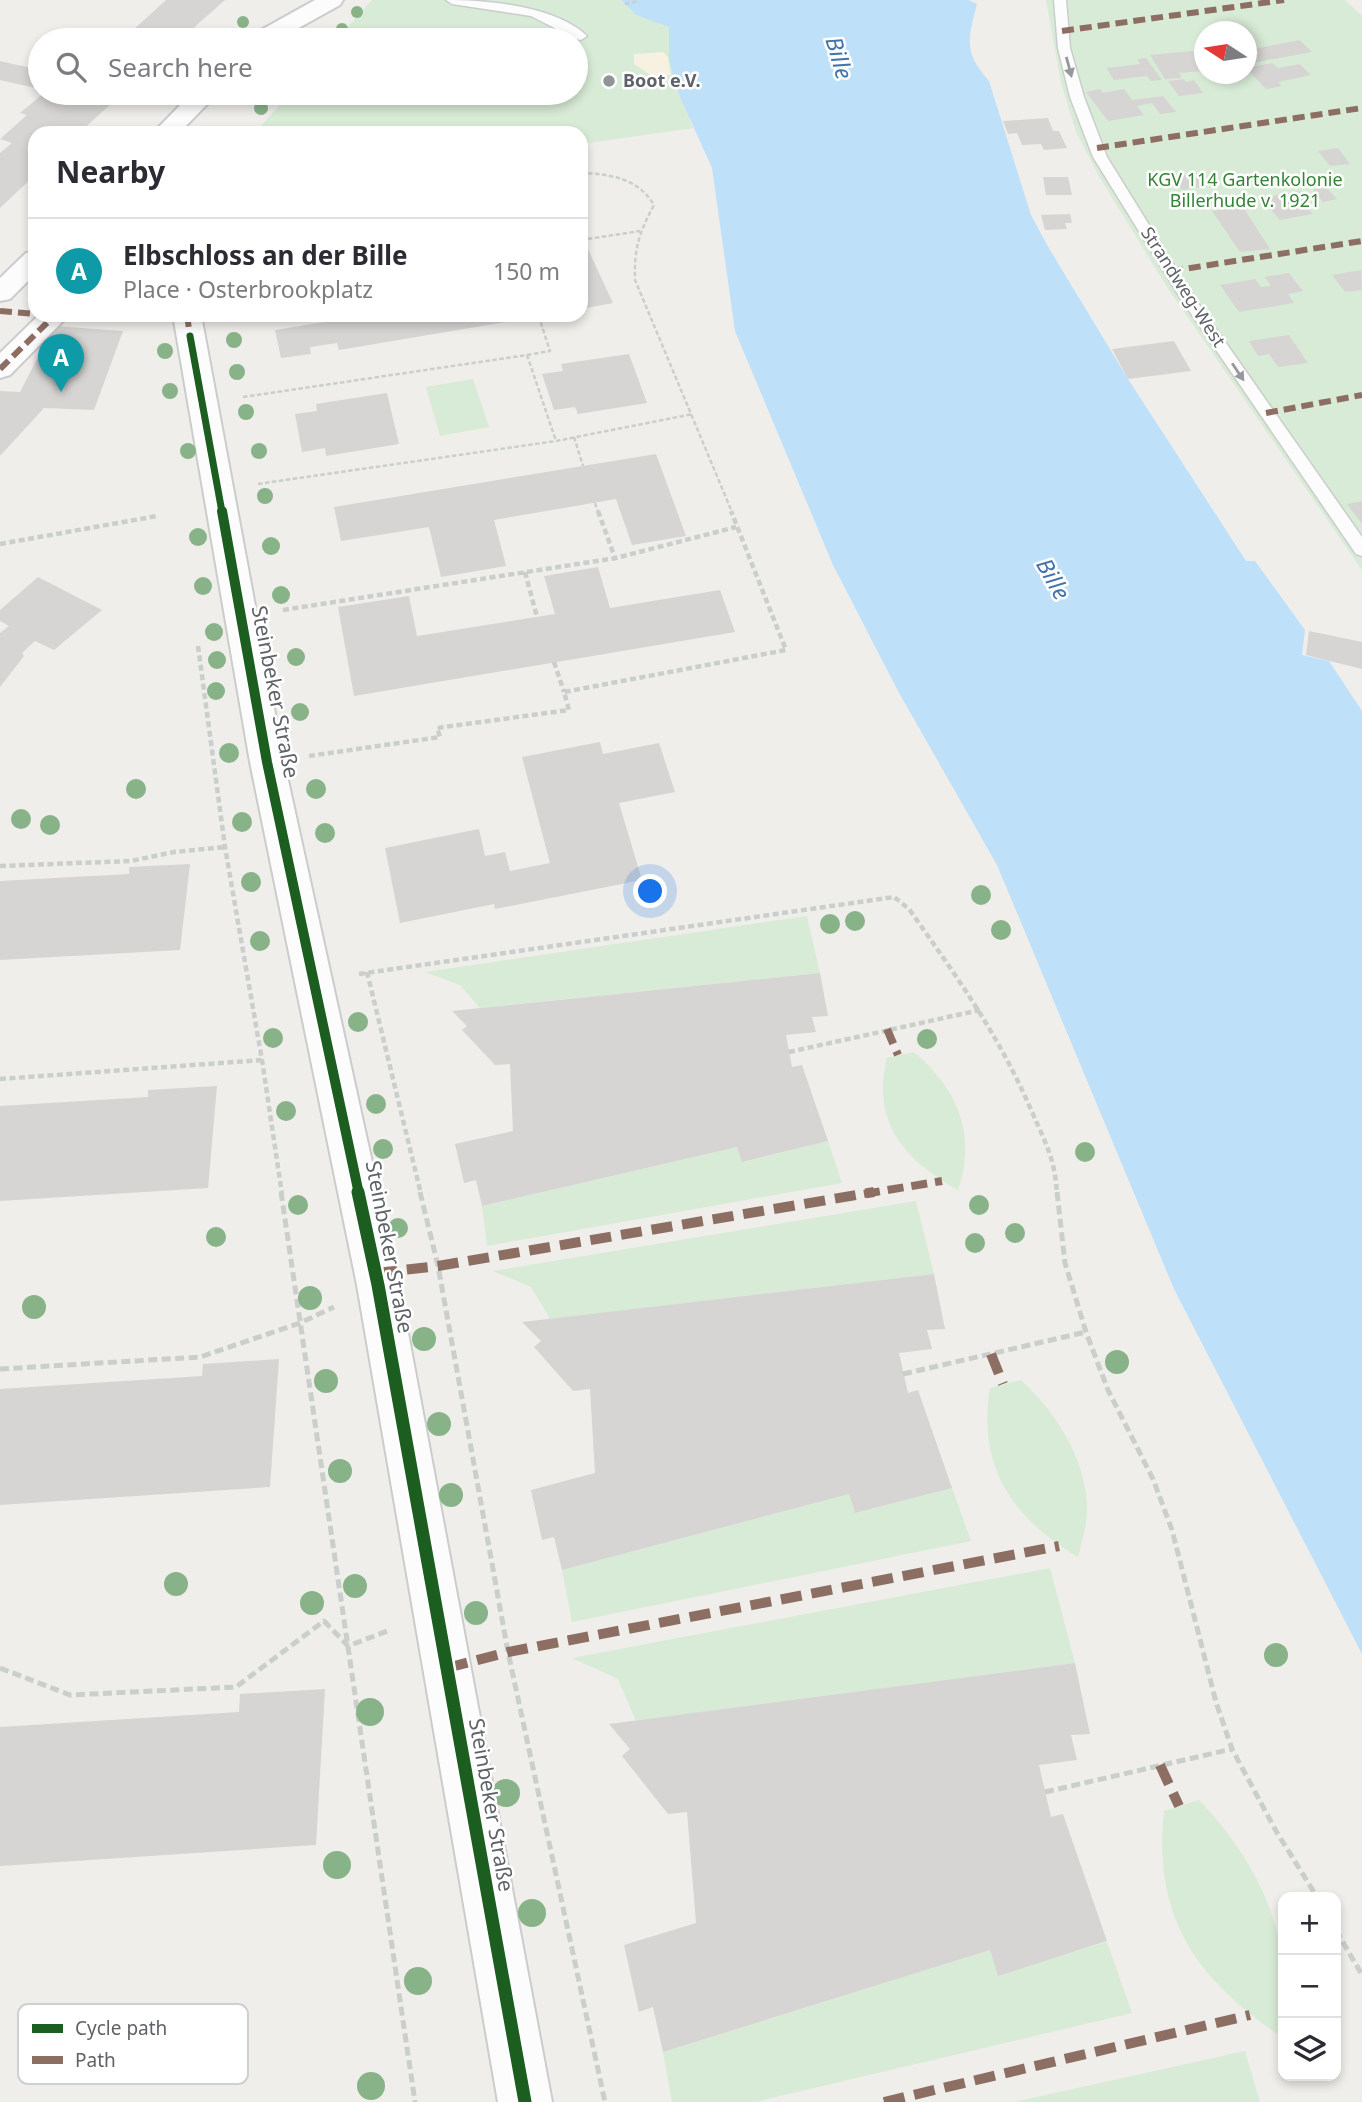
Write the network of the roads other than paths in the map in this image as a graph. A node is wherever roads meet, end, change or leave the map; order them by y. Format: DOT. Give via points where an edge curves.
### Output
graph roads {
  1 [pos="332,0"];
  2 [pos="452,0"];
  3 [pos="1060,0"];
  4 [pos="268,10"];
  5 [pos="262,28"];
  6 [pos="280,28"];
  7 [pos="565,28"];
  8 [pos="194,105"];
  9 [pos="172,126"];
  10 [pos="28,268"];
  11 [pos="3,302"];
  12 [pos="28,311"];
  13 [pos="47,322"];
  14 [pos="189,326"];
  15 [pos="0,369"];
  16 [pos="1362,550"];
  17 [pos="525,2102"];
  1 -- 6 [label="street"];
  2 -- 7 [label="lane" via="534,13"];
  3 -- 16 [label="lane, Strandweg-West, one-way" via="1067,60 1100,157 1186,296"];
  4 -- 5 [label="street"];
  8 -- 9 [label="street"];
  10 -- 11 [label="street"];
  11 -- 12 [label="street"];
  13 -- 15 [label="street"];
  14 -- 17 [label="street, Steinbeker Straße" via="267,762 378,1285"];
}
